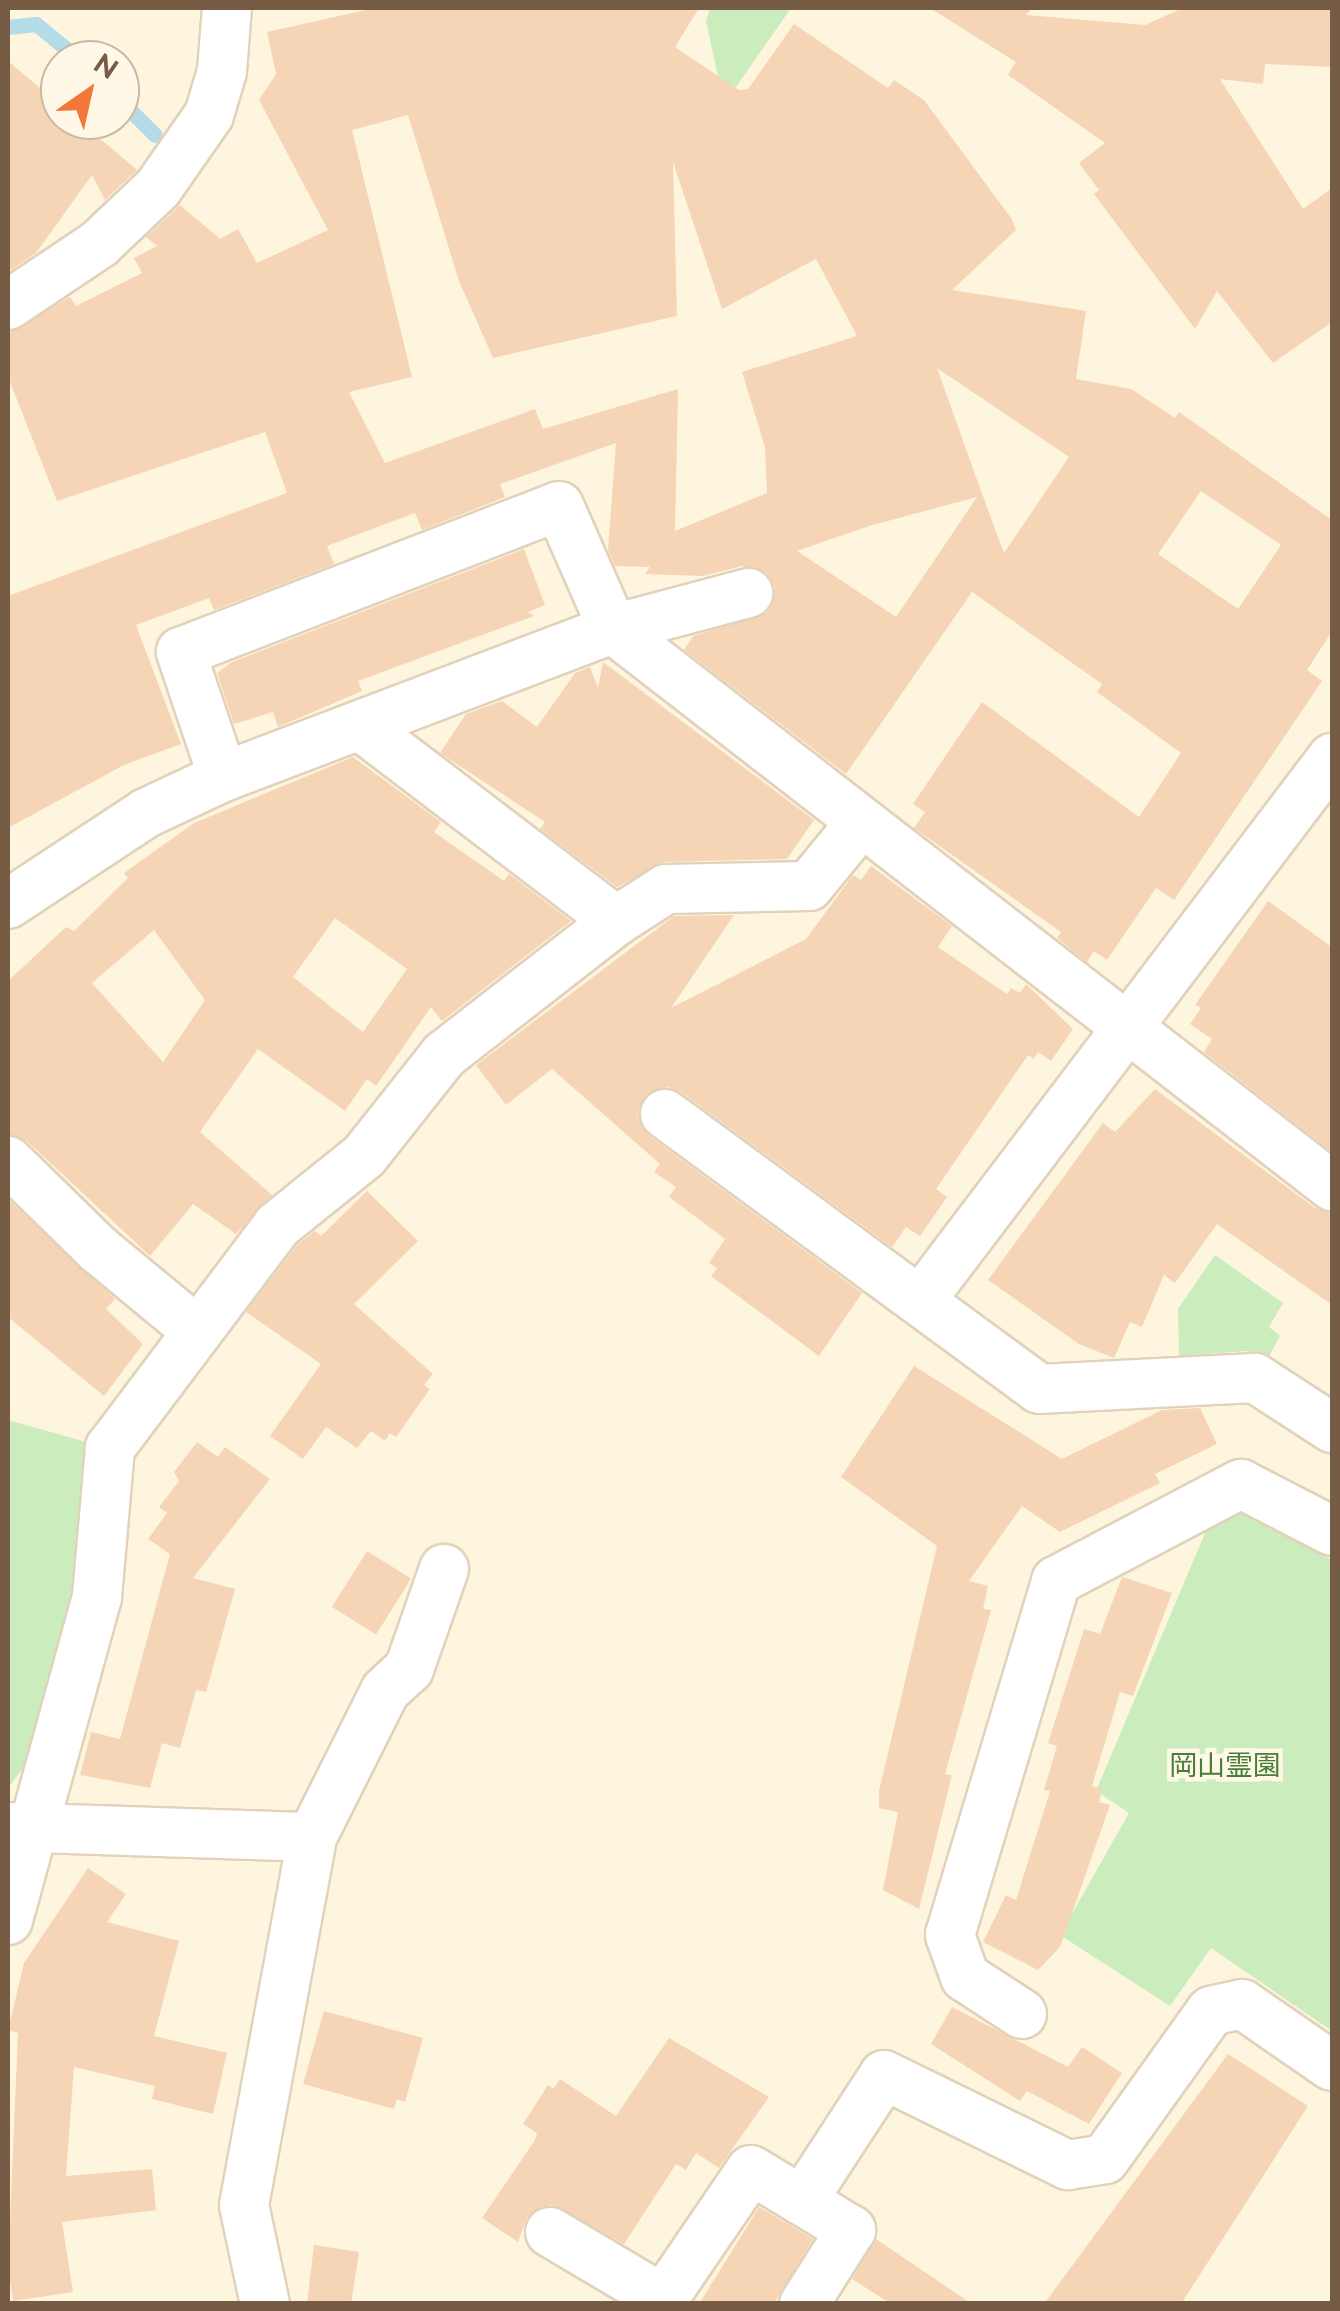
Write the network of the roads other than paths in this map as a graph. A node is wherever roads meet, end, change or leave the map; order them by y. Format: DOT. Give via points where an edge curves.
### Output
graph roads {
  1 [pos="227,8"];
  2 [pos="8,305"];
  3 [pos="748,593"];
  4 [pos="613,630"];
  5 [pos="363,728"];
  6 [pos="1332,758"];
  7 [pos="224,777"];
  8 [pos="858,825"];
  9 [pos="8,904"];
  10 [pos="616,921"];
  11 [pos="1129,1031"];
  12 [pos="665,1114"];
  13 [pos="8,1161"];
  14 [pos="1332,1186"];
  15 [pos="920,1301"];
  16 [pos="196,1330"];
  17 [pos="1332,1428"];
  18 [pos="1332,1531"];
  19 [pos="444,1568"];
  20 [pos="20,1827"];
  21 [pos="312,1837"];
  22 [pos="8,1920"];
  23 [pos="1022,2014"];
  24 [pos="1332,2066"];
  25 [pos="802,2201"];
  26 [pos="550,2232"];
  27 [pos="265,2304"];
  28 [pos="804,2304"];
  1 -- 2 [label="street" via="222,72 208,114 158,188 99,244"];
  3 -- 4 [label="street"];
  4 -- 5 [label="street"];
  4 -- 7 [label="street" via="559,506 180,652"];
  4 -- 8 [label="street"];
  5 -- 7 [label="street"];
  5 -- 10 [label="street"];
  6 -- 11 [label="street"];
  7 -- 9 [label="street" via="146,813"];
  8 -- 10 [label="street" via="809,886 666,889"];
  8 -- 11 [label="street"];
  10 -- 16 [label="street" via="444,1055 364,1156 276,1226"];
  11 -- 14 [label="street"];
  11 -- 15 [label="street"];
  12 -- 15 [label="street"];
  13 -- 16 [label="street" via="98,1249"];
  15 -- 17 [label="street" via="1040,1390 1255,1378"];
  16 -- 20 [label="street" via="110,1448 97,1597"];
  18 -- 23 [label="street" via="1241,1484 1056,1581 950,1935 965,1977"];
  19 -- 21 [label="street" via="409,1669 385,1691"];
  20 -- 21 [label="street"];
  20 -- 22 [label="street"];
  21 -- 27 [label="street" via="244,2205"];
  24 -- 25 [label="street" via="1242,2004 1212,2011 1105,2160 1068,2165 884,2075"];
  25 -- 26 [label="street" via="751,2170 664,2299"];
  25 -- 28 [label="street" via="851,2230"];
}
